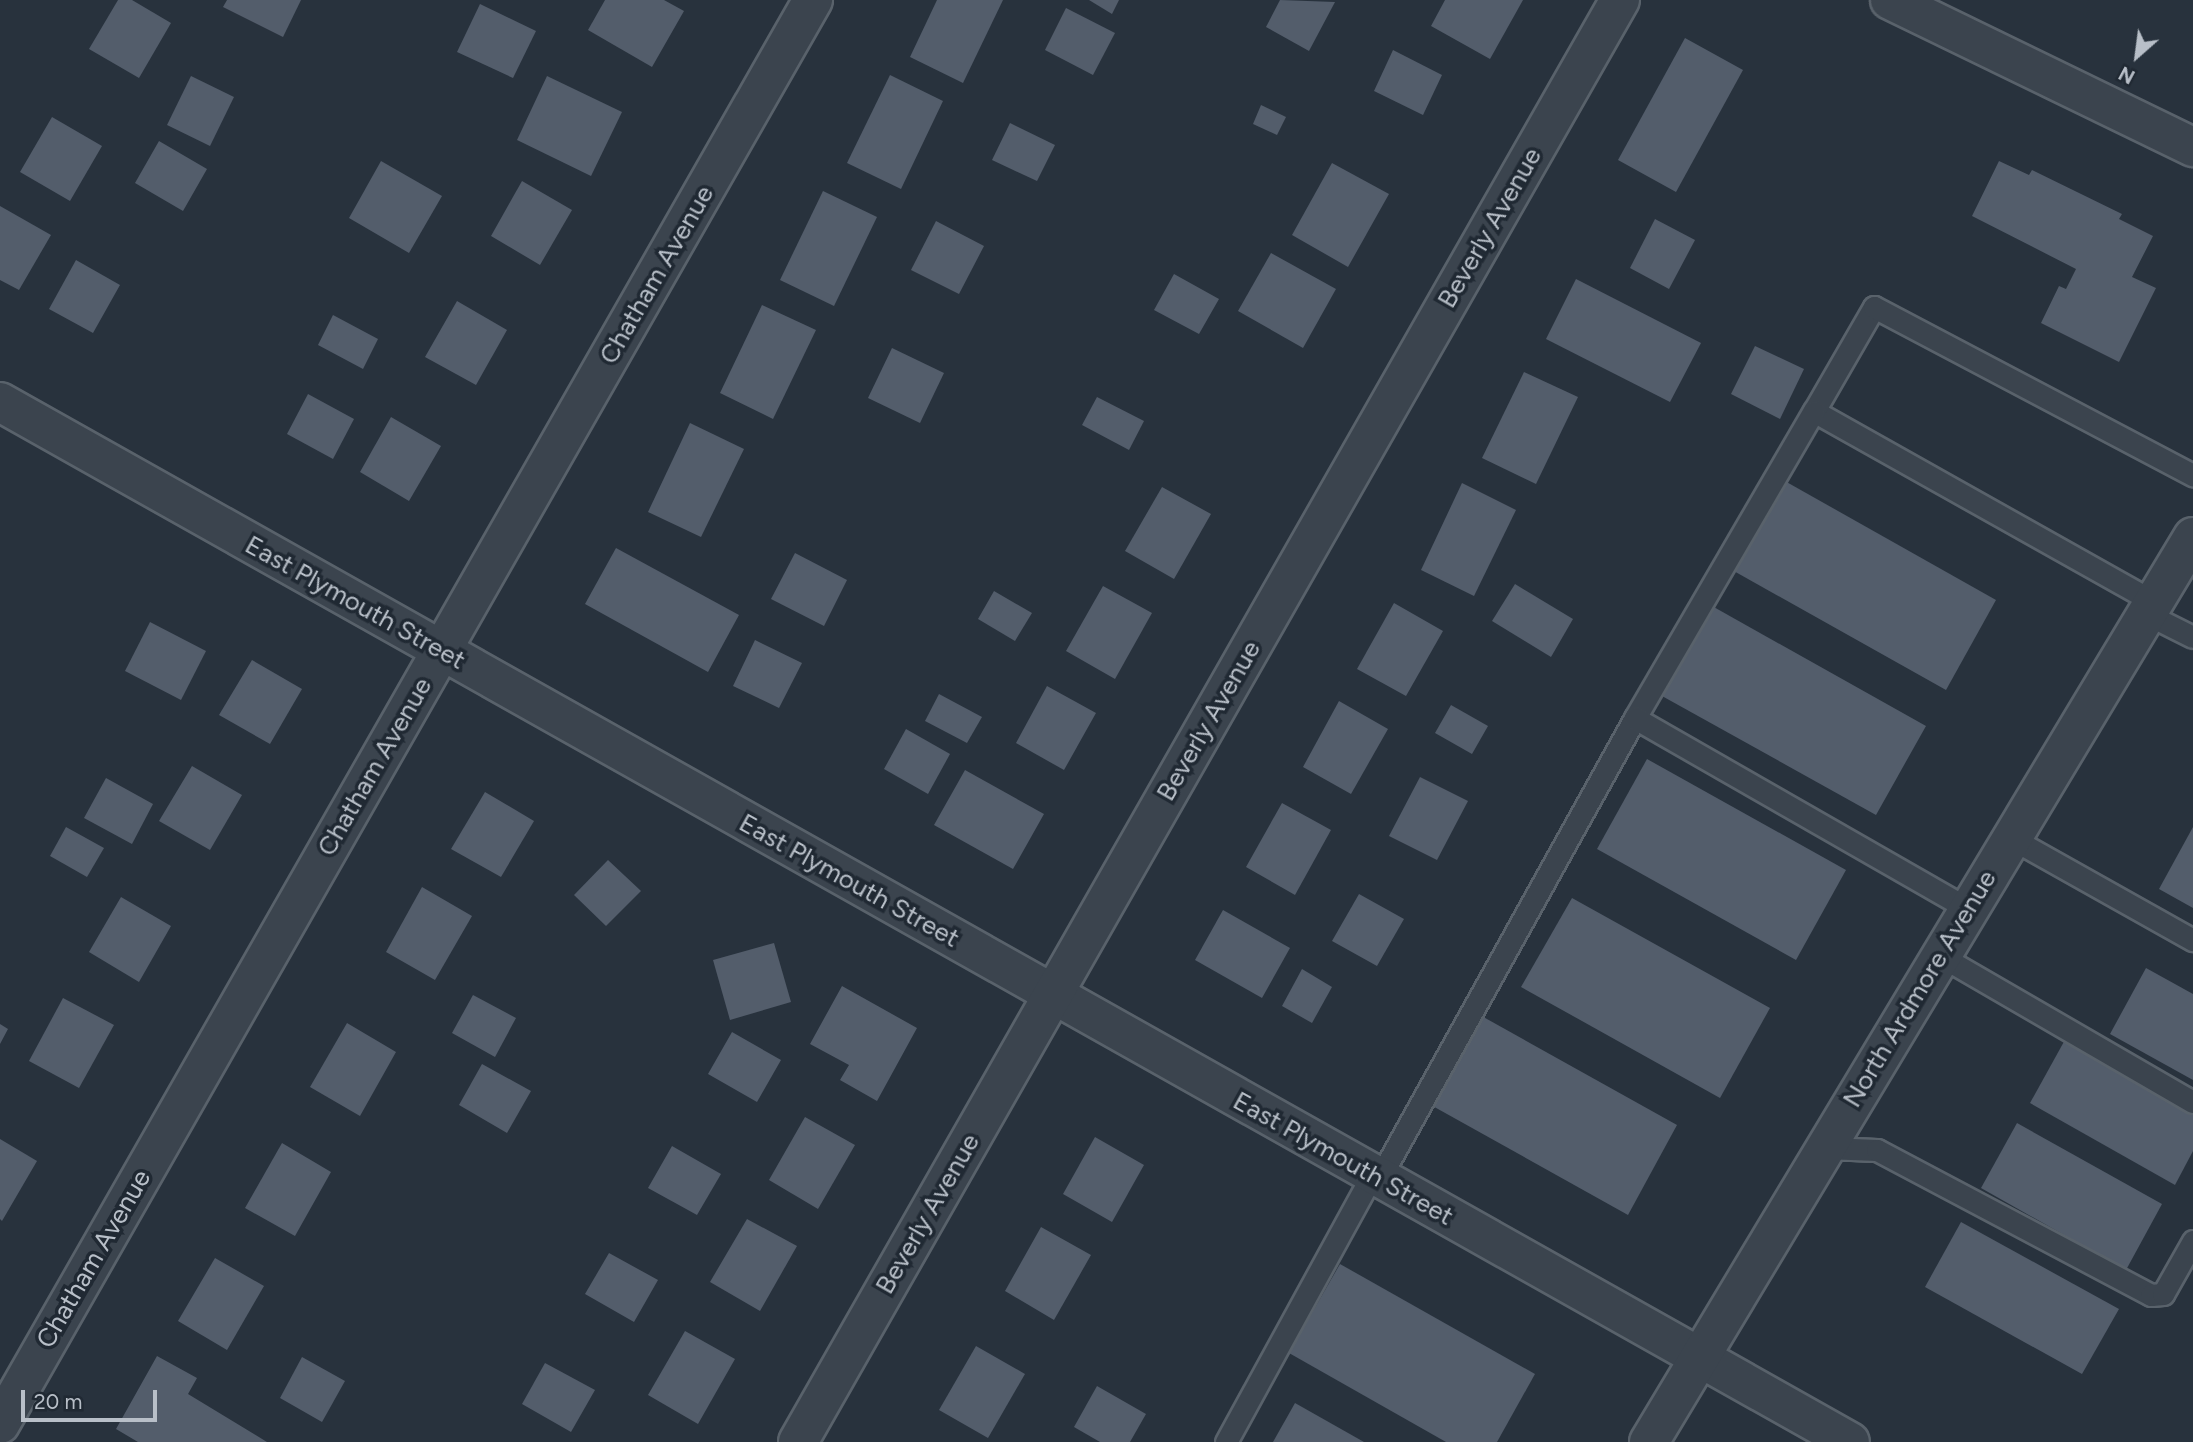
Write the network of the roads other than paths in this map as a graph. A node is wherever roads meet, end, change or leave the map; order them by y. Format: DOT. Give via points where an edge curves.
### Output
graph roads {
  1 [pos="813,0"];
  2 [pos="1620,0"];
  3 [pos="1890,0"];
  4 [pos="2193,146"];
  5 [pos="0,402"];
  6 [pos="1814,411"];
  7 [pos="2193,475"];
  8 [pos="2193,537"];
  9 [pos="2151,608"];
  10 [pos="2193,637"];
  11 [pos="441,651"];
  12 [pos="1635,718"];
  13 [pos="2011,838"];
  14 [pos="1968,908"];
  15 [pos="2193,940"];
  16 [pos="1939,955"];
  17 [pos="1052,996"];
  18 [pos="2193,1102"];
  19 [pos="1825,1148"];
  20 [pos="1375,1177"];
  21 [pos="2193,1241"];
  22 [pos="1698,1361"];
  23 [pos="0,1424"];
  24 [pos="798,1442"];
  25 [pos="1226,1442"];
  26 [pos="1649,1442"];
  27 [pos="1850,1442"];
  1 -- 11 [label="street, Chatham Avenue"];
  2 -- 17 [label="street, Beverly Avenue"];
  3 -- 4 [label="street"];
  5 -- 11 [label="street, East Plymouth Street"];
  6 -- 7 [label="lane" via="1874,307"];
  6 -- 9 [label="lane"];
  6 -- 12 [label="lane"];
  8 -- 9 [label="street, North Ardmore Avenue"];
  9 -- 10 [label="lane"];
  9 -- 13 [label="street, North Ardmore Avenue"];
  11 -- 17 [label="street, East Plymouth Street"];
  11 -- 23 [label="street, Chatham Avenue"];
  12 -- 14 [label="lane"];
  12 -- 20 [label="lane"];
  13 -- 14 [label="street, North Ardmore Avenue"];
  13 -- 15 [label="lane"];
  14 -- 16 [label="street, North Ardmore Avenue"];
  16 -- 18 [label="lane"];
  16 -- 19 [label="street, North Ardmore Avenue"];
  17 -- 20 [label="street, East Plymouth Street"];
  17 -- 24 [label="street, Beverly Avenue"];
  19 -- 21 [label="lane" via="1877,1150 2143,1293 2162,1294"];
  19 -- 22 [label="street, North Ardmore Avenue"];
  20 -- 22 [label="street, East Plymouth Street"];
  20 -- 25 [label="lane"];
  22 -- 26 [label="street, North Ardmore Avenue"];
  22 -- 27 [label="street, East Plymouth Street"];
}
